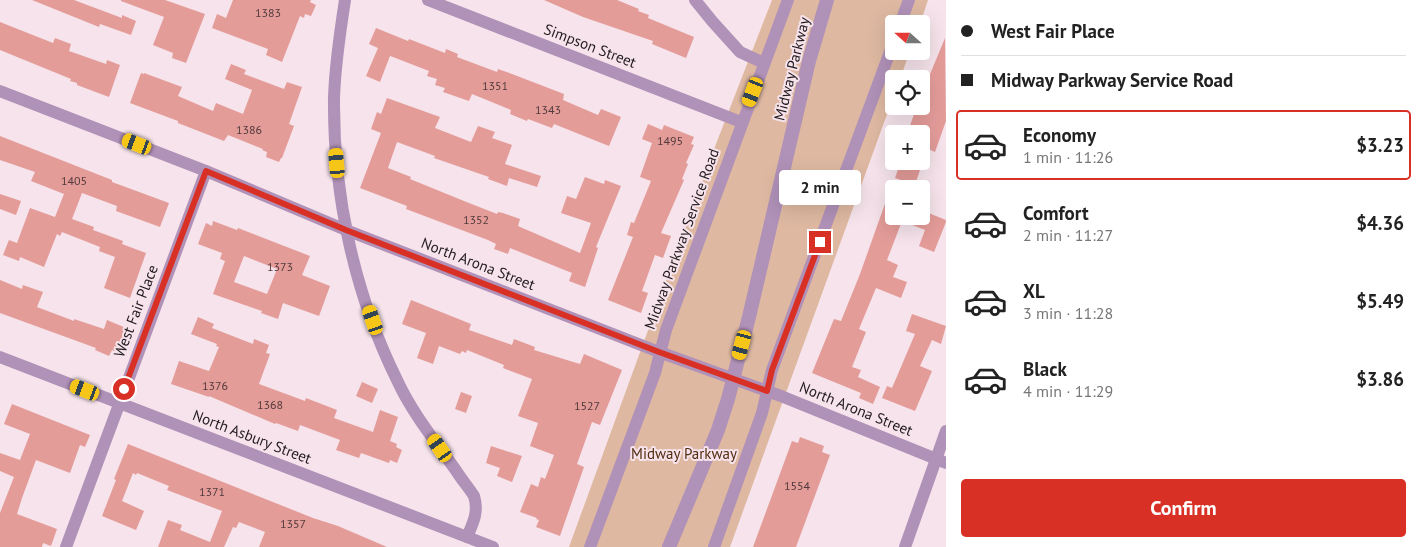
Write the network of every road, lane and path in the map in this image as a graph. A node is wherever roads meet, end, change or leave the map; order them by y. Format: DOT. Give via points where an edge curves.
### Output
graph roads {
  1 [pos="345,0"];
  2 [pos="428,0"];
  3 [pos="695,0"];
  4 [pos="788,0"];
  5 [pos="827,0"];
  6 [pos="909,0"];
  7 [pos="903,15"];
  8 [pos="887,60"];
  9 [pos="764,63"];
  10 [pos="0,91"];
  11 [pos="742,122"];
  12 [pos="206,171"];
  13 [pos="346,230"];
  14 [pos="659,352"];
  15 [pos="0,357"];
  16 [pos="733,379"];
  17 [pos="767,391"];
  18 [pos="119,403"];
  19 [pos="946,431"];
  20 [pos="941,461"];
  21 [pos="467,537"];
  22 [pos="66,547"];
  23 [pos="493,547"];
  24 [pos="590,547"];
  25 [pos="669,547"];
  26 [pos="714,547"];
  27 [pos="905,547"];
  1 -- 13 [label="street" via="334,105 337,163"];
  2 -- 11 [label="street, Simpson Street"];
  3 -- 9 [label="street" via="740,52"];
  4 -- 9 [label="street, Midway Parkway Service Road"];
  5 -- 16 [label="street, Midway Parkway" via="809,61"];
  6 -- 7 [label="street"];
  8 -- 17 [label="street"];
  9 -- 11 [label="street, Midway Parkway Service Road"];
  10 -- 12 [label="street, North Arona Street"];
  11 -- 14 [label="street, Midway Parkway Service Road"];
  12 -- 13 [label="street, North Arona Street"];
  12 -- 18 [label="street, West Fair Place"];
  13 -- 14 [label="street, North Arona Street"];
  13 -- 21 [label="street" via="361,287 397,381 474,496 476,514"];
  14 -- 16 [label="street, North Arona Street"];
  14 -- 24 [label="street, Midway Parkway Service Road" via="655,373"];
  15 -- 18 [label="street, North Asbury Street"];
  16 -- 17 [label="street, North Arona Street"];
  16 -- 25 [label="street, Midway Parkway" via="718,430"];
  17 -- 20 [label="street, North Arona Street"];
  17 -- 26 [label="street"];
  18 -- 21 [label="street, North Asbury Street"];
  18 -- 22 [label="street, West Fair Place"];
  19 -- 20 [label="street"];
  20 -- 27 [label="street" via="930,479"];
  21 -- 23 [label="street, North Asbury Street"];
}
